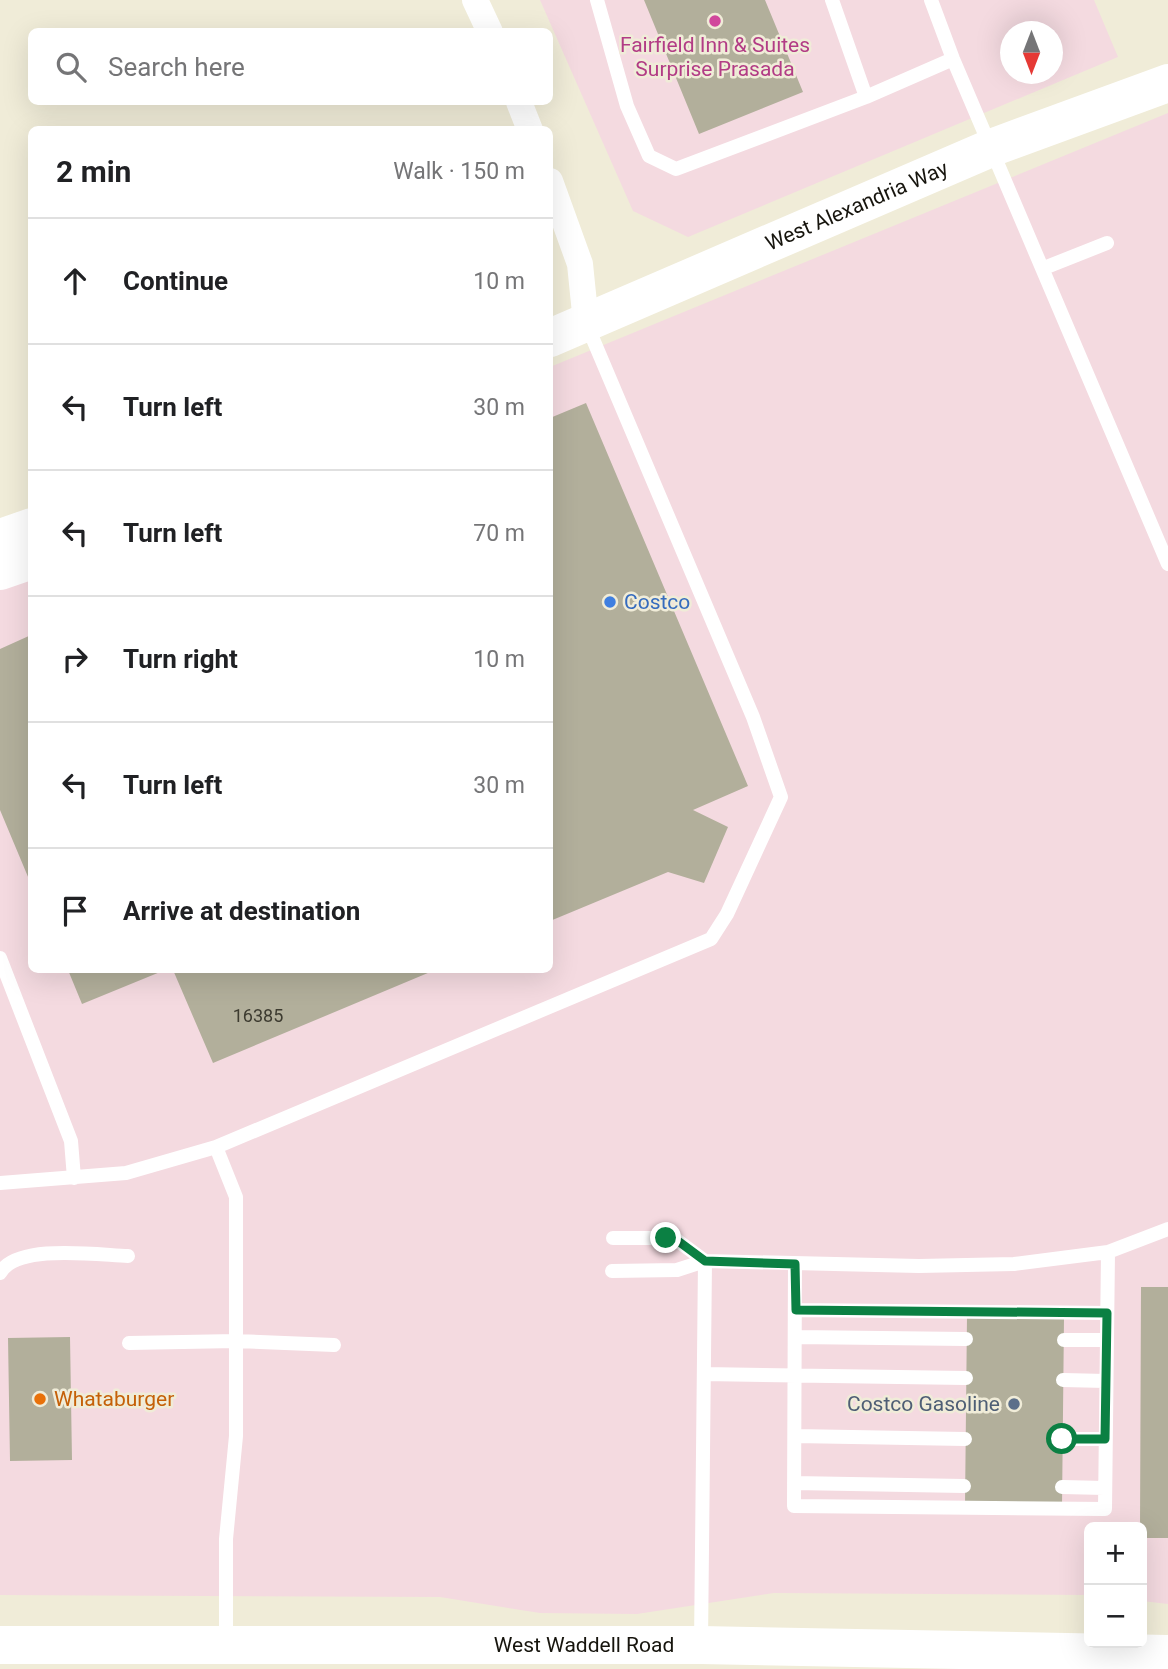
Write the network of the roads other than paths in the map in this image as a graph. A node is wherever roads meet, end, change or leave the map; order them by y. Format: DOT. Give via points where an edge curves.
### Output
graph roads {
  1 [pos="475,0"];
  2 [pos="597,0"];
  3 [pos="832,0"];
  4 [pos="931,0"];
  5 [pos="488,28"];
  6 [pos="953,59"];
  7 [pos="1168,83"];
  8 [pos="866,97"];
  9 [pos="520,105"];
  10 [pos="528,126"];
  11 [pos="991,149"];
  12 [pos="553,189"];
  13 [pos="1107,243"];
  14 [pos="1044,268"];
  15 [pos="586,323"];
  16 [pos="553,337"];
  17 [pos="28,528"];
  18 [pos="0,538"];
  19 [pos="1164,544"];
  20 [pos="28,561"];
  21 [pos="1168,564"];
  22 [pos="0,571"];
  23 [pos="0,958"];
  24 [pos="216,1147"];
  25 [pos="74,1178"];
  26 [pos="0,1183"];
  27 [pos="1168,1229"];
  28 [pos="612,1238"];
  29 [pos="1108,1252"];
  30 [pos="128,1256"];
  31 [pos="705,1261"];
  32 [pos="795,1264"];
  33 [pos="612,1271"];
  34 [pos="0,1273"];
  35 [pos="796,1310"];
  36 [pos="1107,1313"];
  37 [pos="796,1337"];
  38 [pos="966,1339"];
  39 [pos="1064,1340"];
  40 [pos="1107,1340"];
  41 [pos="236,1341"];
  42 [pos="129,1343"];
  43 [pos="334,1345"];
  44 [pos="704,1374"];
  45 [pos="795,1375"];
  46 [pos="966,1378"];
  47 [pos="1063,1380"];
  48 [pos="1106,1381"];
  49 [pos="795,1436"];
  50 [pos="965,1439"];
  51 [pos="1062,1439"];
  52 [pos="1105,1439"];
  53 [pos="794,1483"];
  54 [pos="964,1486"];
  55 [pos="1062,1487"];
  56 [pos="1105,1488"];
  57 [pos="0,1645"];
  58 [pos="226,1646"];
  59 [pos="1168,1654"];
  60 [pos="692,1657"];
  1 -- 5 [label="street"];
  2 -- 8 [label="lane" via="627,106 649,156 676,169"];
  3 -- 8 [label="lane"];
  4 -- 6 [label="lane"];
  6 -- 8 [label="lane"];
  6 -- 11 [label="lane"];
  7 -- 11 [label="main road, West Alexandria Way"];
  9 -- 10 [label="street"];
  11 -- 14 [label="lane"];
  11 -- 15 [label="main road, West Alexandria Way"];
  12 -- 15 [label="street" via="580,264"];
  13 -- 14 [label="lane"];
  14 -- 19 [label="lane"];
  15 -- 16 [label="main road, West Alexandria Way"];
  15 -- 24 [label="lane" via="767,756 781,797 767,830 711,939"];
  17 -- 18 [label="main road"];
  19 -- 21 [label="lane"];
  20 -- 22 [label="main road"];
  23 -- 25 [label="lane" via="71,1141"];
  24 -- 25 [label="lane" via="126,1173"];
  24 -- 41 [label="lane" via="236,1197"];
  25 -- 26 [label="lane"];
  27 -- 29 [label="lane"];
  28 -- 31 [label="lane" via="674,1238"];
  29 -- 32 [label="lane" via="966,1266"];
  29 -- 36 [label="lane"];
  30 -- 34 [label="lane" via="29,1254 4,1266"];
  31 -- 32 [label="lane"];
  31 -- 33 [label="lane" via="677,1270"];
  31 -- 44 [label="lane"];
  32 -- 35 [label="lane"];
  35 -- 36 [label="lane"];
  35 -- 37 [label="lane"];
  36 -- 40 [label="lane"];
  37 -- 38 [label="lane"];
  37 -- 45 [label="lane"];
  39 -- 40 [label="lane"];
  40 -- 48 [label="lane"];
  41 -- 42 [label="lane"];
  41 -- 43 [label="lane"];
  41 -- 58 [label="lane" via="236,1436 226,1539"];
  44 -- 45 [label="lane"];
  44 -- 60 [label="lane"];
  45 -- 46 [label="lane"];
  45 -- 49 [label="lane"];
  47 -- 48 [label="lane"];
  48 -- 52 [label="lane"];
  49 -- 50 [label="lane"];
  49 -- 53 [label="lane"];
  51 -- 52 [label="lane"];
  52 -- 56 [label="lane"];
  53 -- 54 [label="lane"];
  53 -- 56 [label="lane" via="794,1506 1105,1509"];
  55 -- 56 [label="lane"];
  57 -- 58 [label="main road, West Waddell Road"];
  58 -- 60 [label="main road, West Waddell Road"];
  59 -- 60 [label="main road, West Waddell Road"];
}
